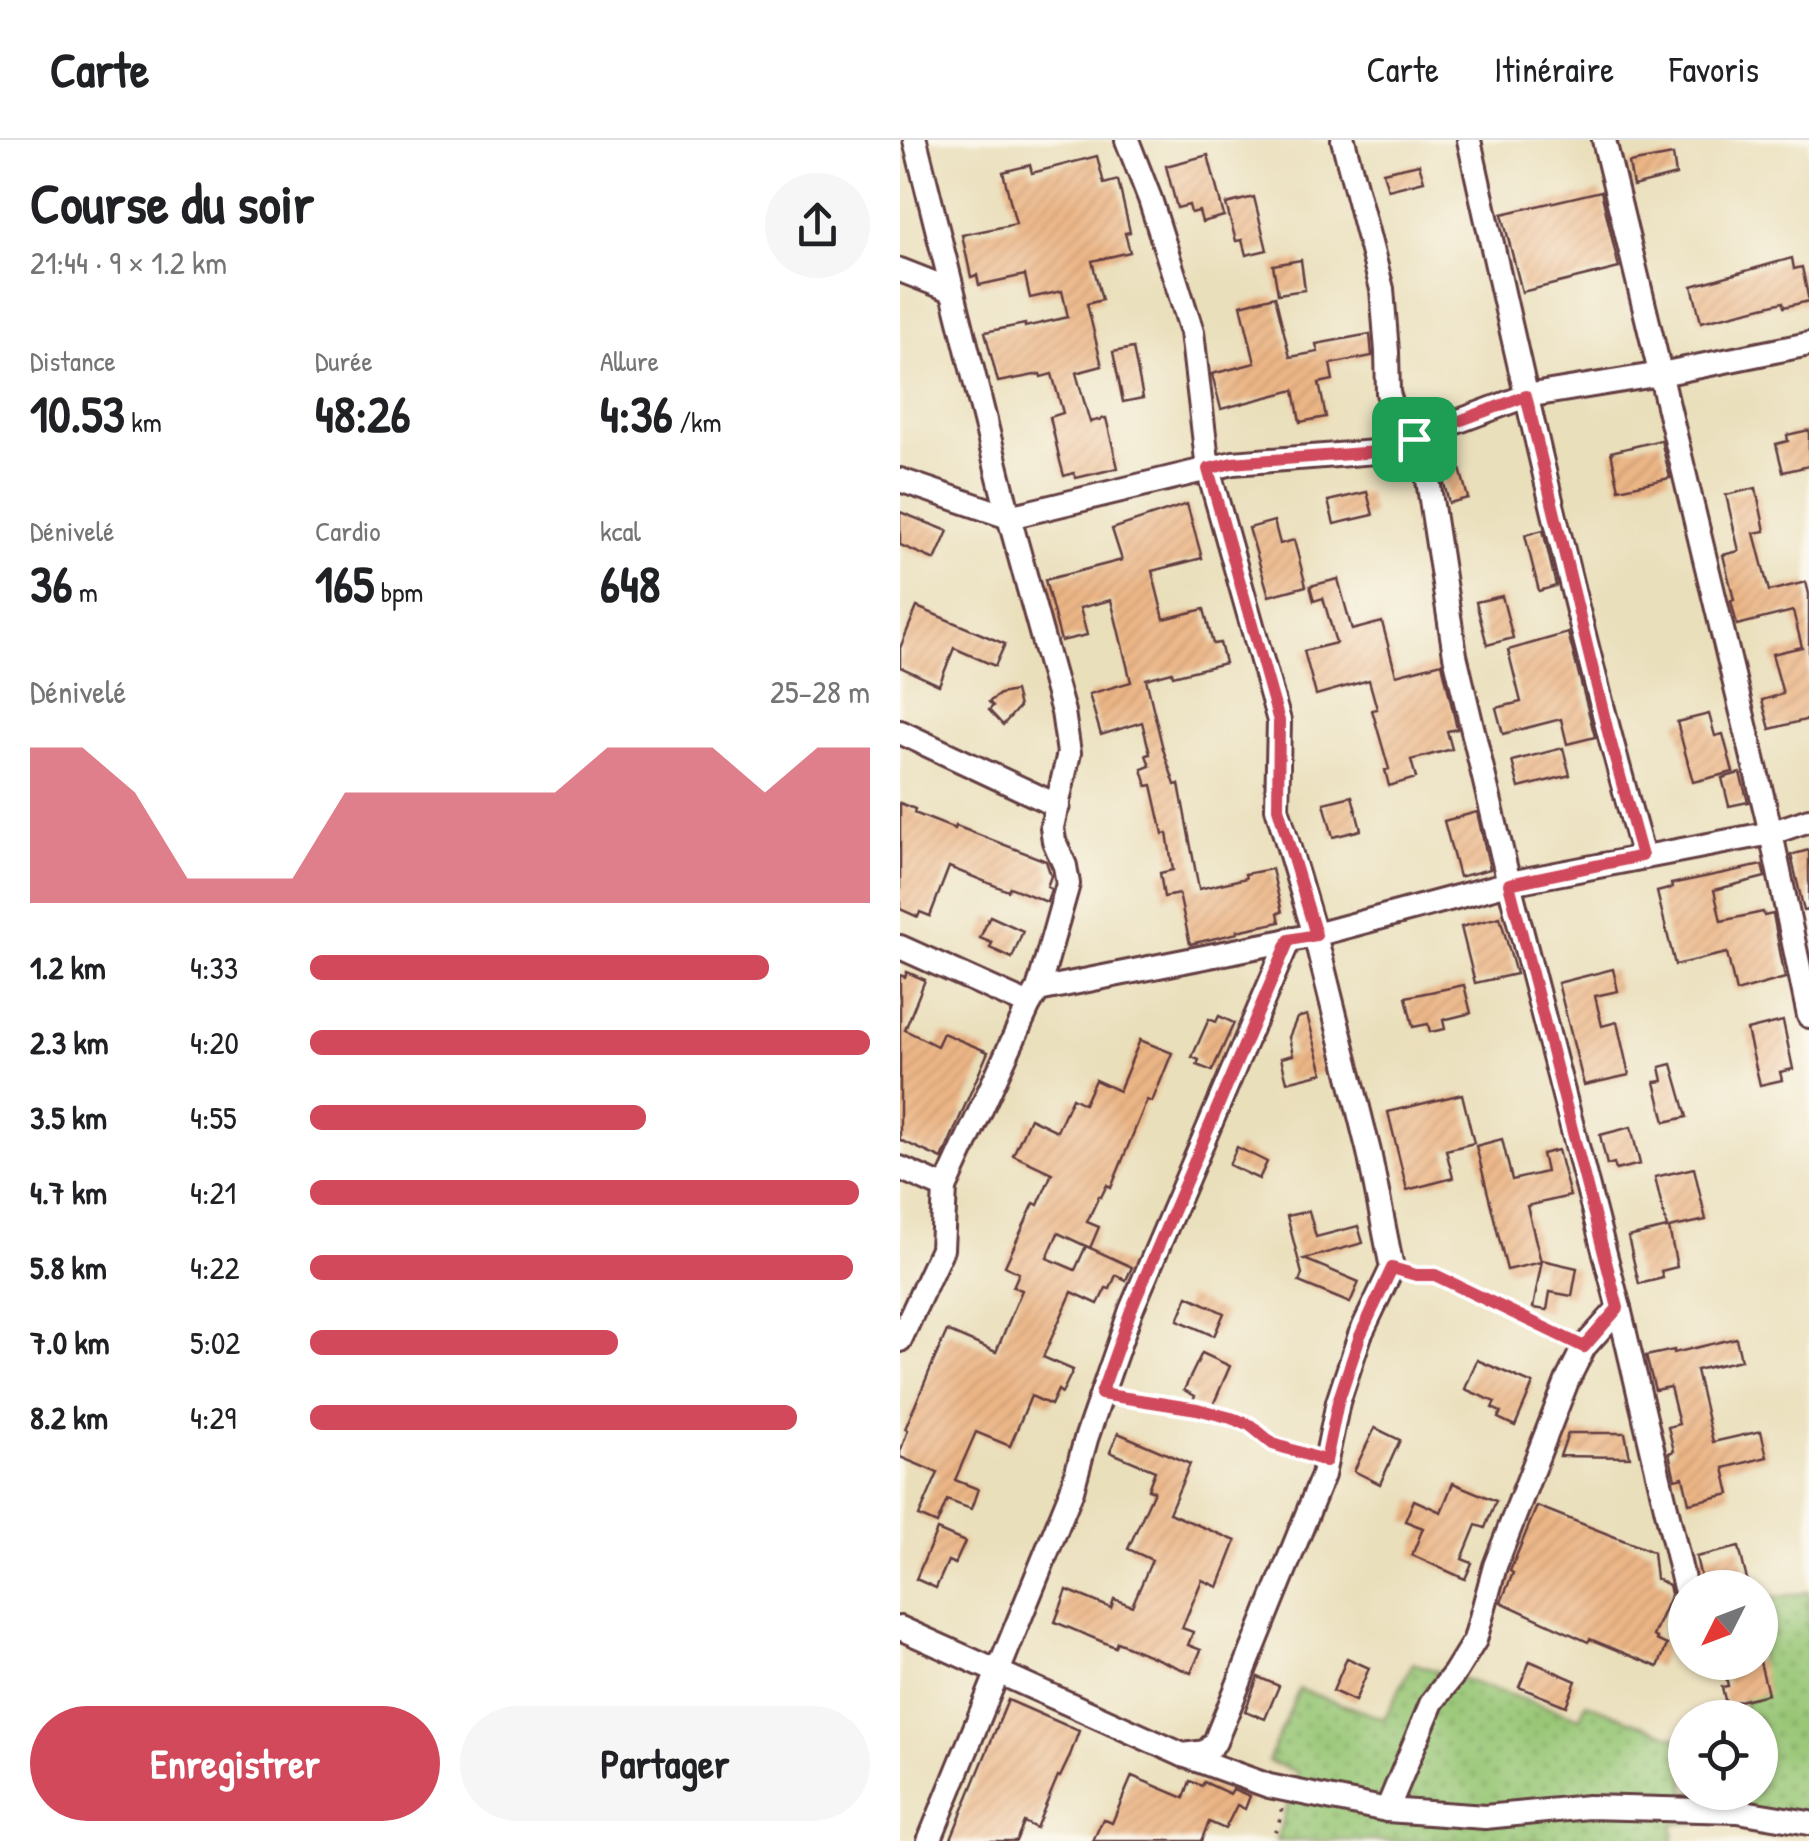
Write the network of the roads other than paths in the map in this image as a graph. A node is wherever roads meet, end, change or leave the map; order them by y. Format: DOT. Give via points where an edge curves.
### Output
graph roads {
  1 [pos="915,140"];
  2 [pos="1127,140"];
  3 [pos="1343,140"];
  4 [pos="1470,140"];
  5 [pos="1604,140"];
  6 [pos="900,270"];
  7 [pos="951,290"];
  8 [pos="1809,344"];
  9 [pos="1661,374"];
  10 [pos="1526,396"];
  11 [pos="1414,439"];
  12 [pos="1208,469"];
  13 [pos="900,480"];
  14 [pos="1009,516"];
  15 [pos="900,732"];
  16 [pos="1058,806"];
  17 [pos="1809,820"];
  18 [pos="1771,833"];
  19 [pos="1642,856"];
  20 [pos="1509,884"];
  21 [pos="1316,935"];
  22 [pos="1289,940"];
  23 [pos="900,948"];
  24 [pos="1034,997"];
  25 [pos="1809,1016"];
  26 [pos="900,1168"];
  27 [pos="945,1188"];
  28 [pos="1618,1308"];
  29 [pos="900,1340"];
  30 [pos="1681,1570"];
  31 [pos="900,1628"];
  32 [pos="1000,1673"];
  33 [pos="1182,1755"];
  34 [pos="1387,1810"];
  35 [pos="1809,1823"];
  36 [pos="930,1841"];
  1 -- 7 [label="street"];
  2 -- 12 [label="street" via="1192,332"];
  3 -- 11 [label="street" via="1382,289 1388,393 1398,425"];
  4 -- 10 [label="street"];
  5 -- 9 [label="street"];
  6 -- 7 [label="street"];
  7 -- 14 [label="street"];
  8 -- 9 [label="street"];
  9 -- 10 [label="street"];
  9 -- 18 [label="street"];
  10 -- 11 [label="street"];
  10 -- 19 [label="street"];
  11 -- 12 [label="street" via="1376,452"];
  11 -- 20 [label="street" via="1428,480 1455,654"];
  12 -- 14 [label="street"];
  12 -- 21 [label="street" via="1279,721 1278,808"];
  13 -- 14 [label="street"];
  14 -- 16 [label="street" via="1063,712 1069,752"];
  15 -- 16 [label="street"];
  16 -- 24 [label="street" via="1052,827 1068,884"];
  17 -- 18 [label="street"];
  18 -- 19 [label="street"];
  18 -- 25 [label="street"];
  19 -- 20 [label="street"];
  20 -- 21 [label="street"];
  20 -- 28 [label="street"];
  21 -- 22 [label="street"];
  21 -- 33 [label="street" via="1392,1268 1338,1402 1324,1475 1215,1742 1206,1752"];
  22 -- 24 [label="street"];
  22 -- 32 [label="street" via="1131,1310 1072,1490"];
  23 -- 24 [label="street"];
  24 -- 27 [label="street"];
  26 -- 27 [label="street"];
  27 -- 29 [label="street" via="942,1249"];
  28 -- 30 [label="street"];
  28 -- 34 [label="street" via="1584,1347 1567,1381 1495,1566 1475,1640 1432,1702"];
  31 -- 32 [label="street"];
  32 -- 33 [label="street"];
  32 -- 36 [label="street"];
  33 -- 34 [label="street" via="1268,1786"];
  34 -- 35 [label="street" via="1485,1817 1588,1807 1738,1811"];
}
